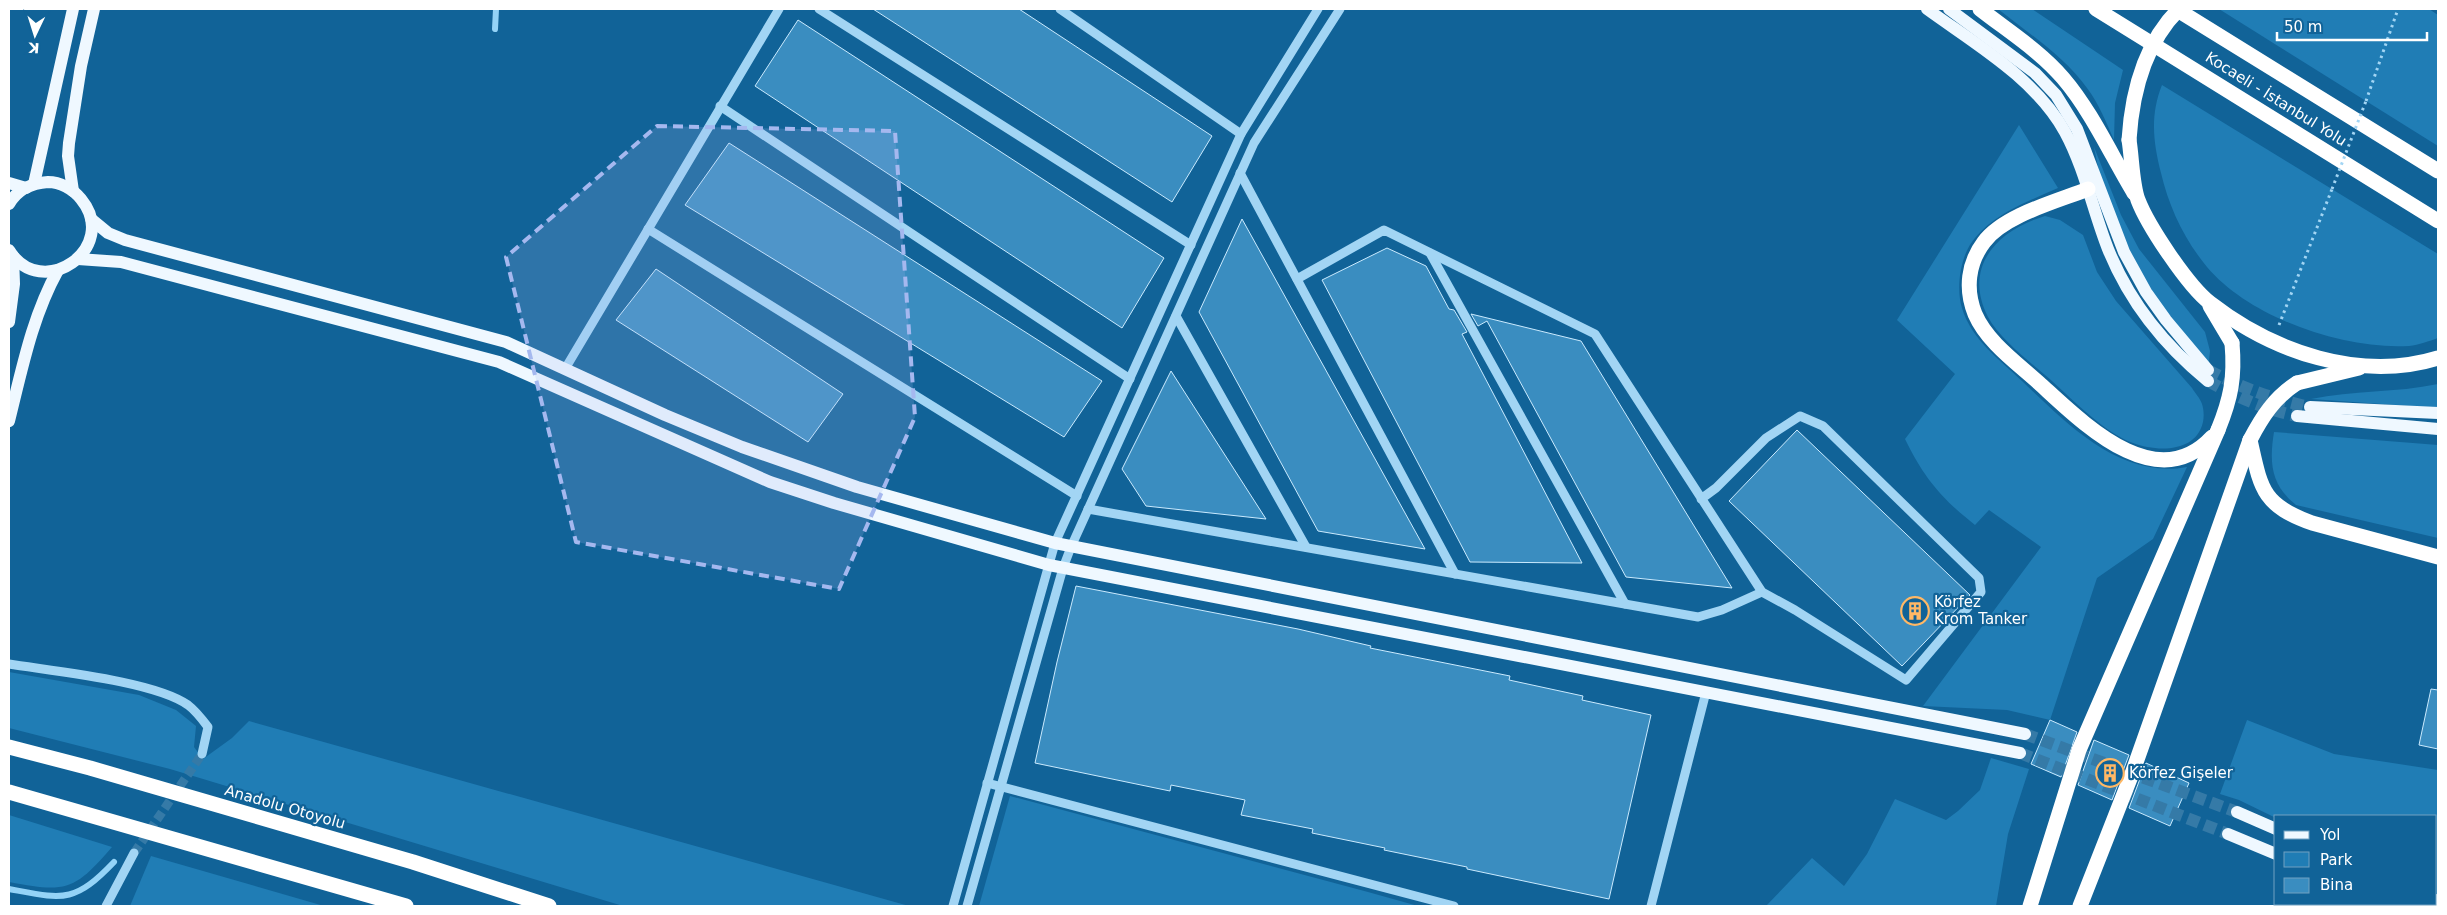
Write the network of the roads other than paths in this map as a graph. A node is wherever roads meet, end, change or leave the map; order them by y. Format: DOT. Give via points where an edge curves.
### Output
graph roads {
  1 [pos="73,9"];
  2 [pos="94,9"];
  3 [pos="779,9"];
  4 [pos="819,9"];
  5 [pos="1060,9"];
  6 [pos="1318,9"];
  7 [pos="1340,9"];
  8 [pos="1927,9"];
  9 [pos="1949,9"];
  10 [pos="1980,9"];
  11 [pos="2096,9"];
  12 [pos="2178,9"];
  13 [pos="720,106"];
  14 [pos="1241,134"];
  15 [pos="2438,171"];
  16 [pos="1240,173"];
  17 [pos="9,183"];
  18 [pos="30,186"];
  19 [pos="2088,189"];
  20 [pos="73,191"];
  21 [pos="2138,200"];
  22 [pos="9,204"];
  23 [pos="91,219"];
  24 [pos="2438,221"];
  25 [pos="648,229"];
  26 [pos="1191,245"];
  27 [pos="11,253"];
  28 [pos="1430,253"];
  29 [pos="78,259"];
  30 [pos="58,270"];
  31 [pos="1297,279"];
  32 [pos="2208,302"];
  33 [pos="1176,316"];
  34 [pos="9,322"];
  35 [pos="2438,358"];
  36 [pos="2368,366"];
  37 [pos="565,369"];
  38 [pos="1130,379"];
  39 [pos="2310,407"];
  40 [pos="2438,413"];
  41 [pos="2297,416"];
  42 [pos="9,421"];
  43 [pos="2438,429"];
  44 [pos="2218,430"];
  45 [pos="2250,440"];
  46 [pos="1077,496"];
  47 [pos="1701,499"];
  48 [pos="1088,509"];
  49 [pos="1055,543"];
  50 [pos="1071,547"];
  51 [pos="1306,548"];
  52 [pos="2438,557"];
  53 [pos="1049,565"];
  54 [pos="1063,568"];
  55 [pos="1455,574"];
  56 [pos="1762,592"];
  57 [pos="1625,604"];
  58 [pos="9,664"];
  59 [pos="1706,692"];
  60 [pos="2025,734"];
  61 [pos="9,747"];
  62 [pos="2020,753"];
  63 [pos="202,754"];
  64 [pos="988,782"];
  65 [pos="1001,787"];
  66 [pos="9,792"];
  67 [pos="2237,812"];
  68 [pos="2274,828"];
  69 [pos="2228,834"];
  70 [pos="134,853"];
  71 [pos="2274,853"];
  72 [pos="2036,880"];
  73 [pos="533,900"];
  74 [pos="106,906"];
  75 [pos="406,906"];
  76 [pos="549,906"];
  77 [pos="555,906"];
  78 [pos="953,906"];
  79 [pos="967,906"];
  80 [pos="1454,906"];
  81 [pos="1651,906"];
  82 [pos="2025,906"];
  83 [pos="2030,906"];
  84 [pos="2080,906"];
  1 -- 18 [label="main road"];
  2 -- 20 [label="main road" via="69,143"];
  3 -- 13 [label="street"];
  4 -- 26 [label="street"];
  5 -- 14 [label="street"];
  6 -- 14 [label="street"];
  7 -- 16 [label="street" via="1254,144"];
  8 -- 19 [label="main road" via="2034,91 2064,131"];
  9 -- 19 [label="main road" via="2034,73 2056,95 2077,129 2124,252 2146,292 2208,375 2186,363 2133,299 2108,249"];
  10 -- 21 [label="highway" via="2063,78 2081,102"];
  11 -- 24 [label="highway, Kocaeli - İstanbul Yolu"];
  12 -- 15 [label="highway"];
  12 -- 21 [label="highway, bridge" via="2152,45 2131,111 2129,140"];
  13 -- 25 [label="street"];
  13 -- 38 [label="street"];
  14 -- 26 [label="street"];
  16 -- 31 [label="street"];
  16 -- 33 [label="street"];
  17 -- 18 [label="main road"];
  18 -- 20 [label="main road" via="49,182"];
  18 -- 22 [label="main road"];
  19 -- 44 [label="highway" via="2018,217 1998,228 1984,241 1969,276 1975,314 1983,329 2009,357 2088,428 2124,450 2138,456 2176,459 2200,450"];
  20 -- 23 [label="main road" via="86,205"];
  21 -- 32 [label="highway" via="2166,250"];
  23 -- 29 [label="main road" via="87,247"];
  23 -- 37 [label="main road" via="108,233 126,240 506,342"];
  25 -- 37 [label="street"];
  25 -- 46 [label="street"];
  26 -- 38 [label="street"];
  27 -- 30 [label="main road" via="24,266 37,271"];
  27 -- 34 [label="main road" via="14,284"];
  28 -- 31 [label="street" via="1384,230"];
  28 -- 47 [label="street" via="1595,334"];
  28 -- 57 [label="street"];
  29 -- 30 [label="main road"];
  29 -- 53 [label="main road" via="121,262 499,362 770,482"];
  30 -- 42 [label="main road" via="36,316"];
  31 -- 55 [label="street"];
  32 -- 36 [label="highway" via="2273,342 2313,356"];
  32 -- 44 [label="highway, bridge" via="2232,343 2233,387"];
  33 -- 48 [label="street"];
  33 -- 51 [label="street"];
  35 -- 36 [label="highway" via="2393,368"];
  36 -- 45 [label="highway, bridge" via="2297,383 2282,392 2270,405"];
  37 -- 49 [label="main road" via="742,447 857,487"];
  38 -- 46 [label="street"];
  39 -- 40 [label="main road"];
  41 -- 43 [label="main road"];
  44 -- 72 [label="highway" via="2080,750"];
  45 -- 52 [label="highway" via="2258,479 2277,507 2312,524"];
  45 -- 84 [label="highway" via="2136,762"];
  46 -- 49 [label="street"];
  47 -- 56 [label="street"];
  47 -- 56 [label="street" via="1766,438 1800,416 1823,426 1979,578 1980,592 1906,680"];
  48 -- 50 [label="street"];
  48 -- 51 [label="street"];
  49 -- 50 [label="main road"];
  49 -- 53 [label="street"];
  50 -- 54 [label="street"];
  50 -- 60 [label="main road"];
  51 -- 55 [label="street"];
  53 -- 54 [label="main road"];
  53 -- 64 [label="street"];
  54 -- 59 [label="main road"];
  54 -- 65 [label="street"];
  55 -- 57 [label="street"];
  56 -- 57 [label="street" via="1722,610 1698,616"];
  58 -- 63 [label="street" via="129,684 166,694 187,704 208,727"];
  59 -- 62 [label="main road"];
  59 -- 81 [label="street"];
  61 -- 73 [label="highway, Anadolu Otoyolu" via="90,768"];
  64 -- 65 [label="street"];
  64 -- 78 [label="street"];
  65 -- 79 [label="street"];
  65 -- 80 [label="street"];
  66 -- 75 [label="highway"];
  67 -- 68 [label="main road"];
  69 -- 71 [label="main road"];
  70 -- 74 [label="street"];
  72 -- 82 [label="highway"];
  72 -- 83 [label="highway"];
  73 -- 76 [label="highway, Anadolu Otoyolu"];
  73 -- 77 [label="highway"];
}
